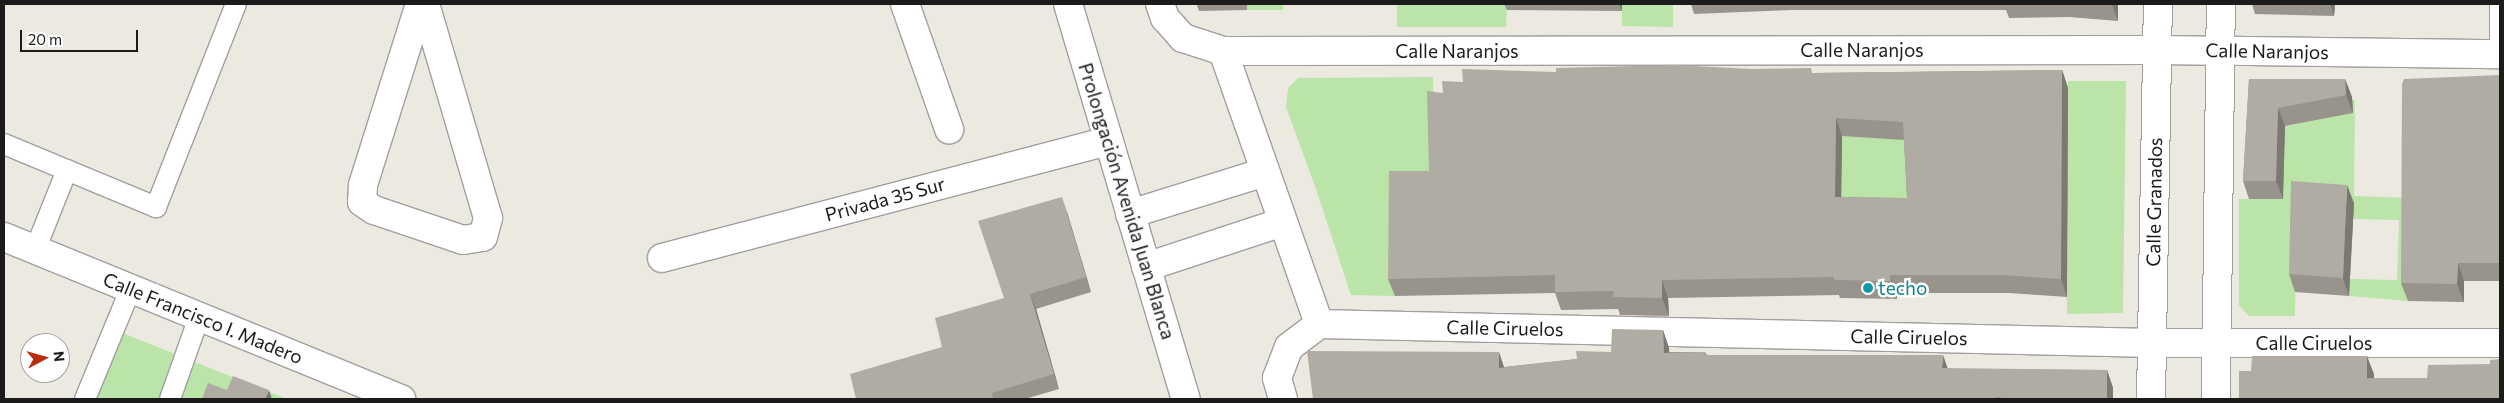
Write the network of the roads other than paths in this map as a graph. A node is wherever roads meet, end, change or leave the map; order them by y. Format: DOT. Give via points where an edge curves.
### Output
graph roads {
  1 [pos="236,4"];
  2 [pos="420,4"];
  3 [pos="425,4"];
  4 [pos="905,4"];
  5 [pos="1068,4"];
  6 [pos="1160,4"];
  7 [pos="2158,4"];
  8 [pos="2221,4"];
  9 [pos="2500,4"];
  10 [pos="2157,50"];
  11 [pos="1223,51"];
  12 [pos="2220,51"];
  13 [pos="2500,54"];
  14 [pos="950,129"];
  15 [pos="1109,141"];
  16 [pos="4,144"];
  17 [pos="67,170"];
  18 [pos="1266,172"];
  19 [pos="1130,214"];
  20 [pos="1283,222"];
  21 [pos="4,237"];
  22 [pos="35,250"];
  23 [pos="662,258"];
  24 [pos="1146,267"];
  25 [pos="131,288"];
  26 [pos="199,317"];
  27 [pos="1319,324"];
  28 [pos="2216,342"];
  29 [pos="2152,343"];
  30 [pos="2500,343"];
  31 [pos="85,399"];
  32 [pos="170,399"];
  33 [pos="401,399"];
  34 [pos="1186,399"];
  35 [pos="1283,399"];
  36 [pos="2151,399"];
  37 [pos="2216,399"];
  1 -- 17 [label="lane" via="156,207"];
  2 -- 3 [label="street" via="363,186 362,202 374,210 463,240 484,237 488,218"];
  4 -- 14 [label="street"];
  5 -- 15 [label="street, Prolongación Avenida Juan Blanca"];
  6 -- 11 [label="street, Calle Naranjos" via="1165,18 1183,38"];
  7 -- 10 [label="street, Calle Granados"];
  8 -- 12 [label="street"];
  9 -- 13 [label="lane"];
  10 -- 11 [label="street, Calle Naranjos"];
  10 -- 12 [label="street, Calle Naranjos"];
  10 -- 29 [label="street, Calle Granados"];
  11 -- 18 [label="street"];
  12 -- 13 [label="street, Calle Naranjos"];
  12 -- 28 [label="street"];
  15 -- 19 [label="street, Prolongación Avenida Juan Blanca"];
  15 -- 23 [label="street, Privada 35 Sur"];
  16 -- 17 [label="lane"];
  17 -- 22 [label="lane"];
  18 -- 19 [label="street"];
  18 -- 20 [label="street"];
  19 -- 24 [label="street, Prolongación Avenida Juan Blanca"];
  20 -- 24 [label="street"];
  20 -- 27 [label="street"];
  21 -- 22 [label="street, Calle Francisco I. Madero"];
  22 -- 25 [label="street, Calle Francisco I. Madero"];
  24 -- 34 [label="street, Prolongación Avenida Juan Blanca"];
  25 -- 26 [label="street, Calle Francisco I. Madero"];
  25 -- 31 [label="lane"];
  26 -- 32 [label="lane"];
  26 -- 33 [label="street, Calle Francisco I. Madero"];
  27 -- 29 [label="street, Calle Ciruelos"];
  27 -- 35 [label="street" via="1289,348 1277,378"];
  28 -- 29 [label="street, Calle Ciruelos"];
  28 -- 30 [label="street, Calle Ciruelos"];
  28 -- 37 [label="street"];
  29 -- 36 [label="street, Calle Granados"];
}
